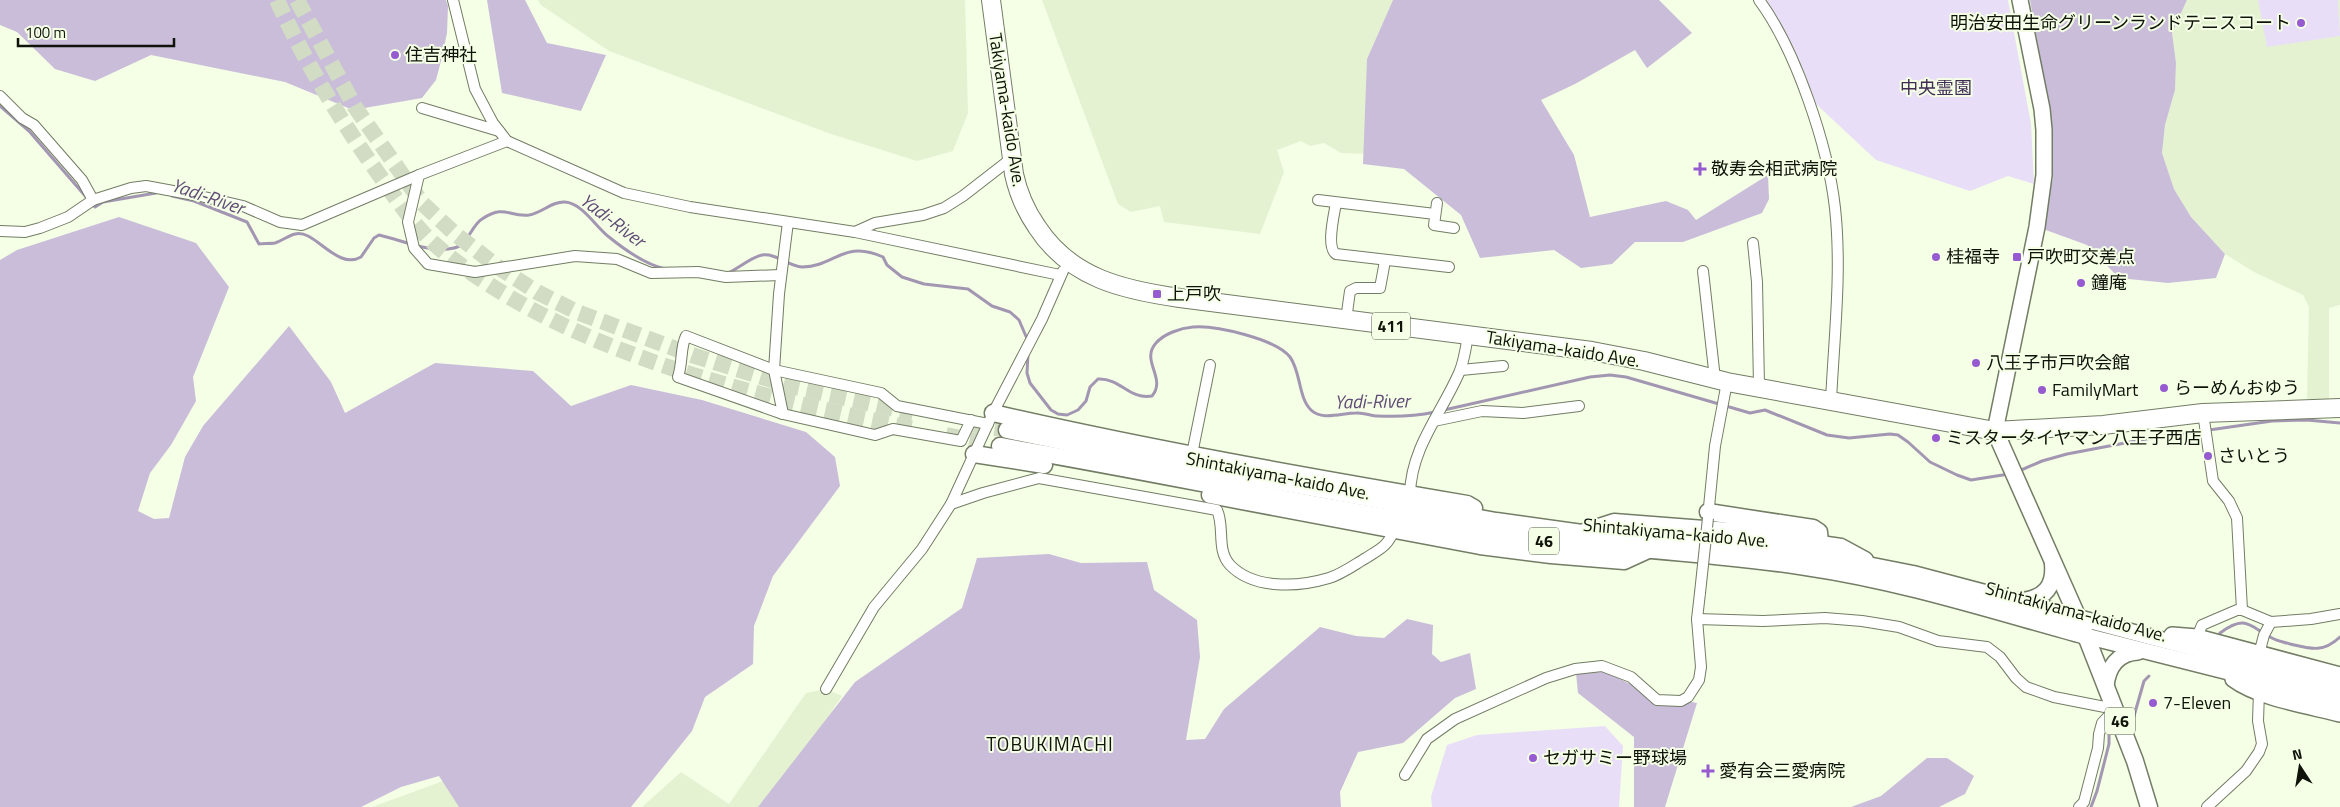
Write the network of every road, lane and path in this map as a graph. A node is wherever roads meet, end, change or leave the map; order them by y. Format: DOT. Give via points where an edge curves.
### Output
graph roads {
  1 [pos="453,0"];
  2 [pos="991,0"];
  3 [pos="1759,0"];
  4 [pos="2020,0"];
  5 [pos="0,96"];
  6 [pos="422,108"];
  7 [pos="499,131"];
  8 [pos="507,141"];
  9 [pos="1012,158"];
  10 [pos="418,175"];
  11 [pos="93,200"];
  12 [pos="1318,200"];
  13 [pos="1336,203"];
  14 [pos="1437,203"];
  15 [pos="1436,214"];
  16 [pos="788,222"];
  17 [pos="1454,228"];
  18 [pos="0,231"];
  19 [pos="855,232"];
  20 [pos="1753,243"];
  21 [pos="1385,261"];
  22 [pos="1449,267"];
  23 [pos="1064,268"];
  24 [pos="1703,271"];
  25 [pos="780,275"];
  26 [pos="1346,320"];
  27 [pos="1468,335"];
  28 [pos="1210,365"];
  29 [pos="1503,366"];
  30 [pos="774,370"];
  31 [pos="1460,370"];
  32 [pos="1722,384"];
  33 [pos="1759,386"];
  34 [pos="1831,401"];
  35 [pos="1578,406"];
  36 [pos="2340,408"];
  37 [pos="783,414"];
  38 [pos="2204,417"];
  39 [pos="991,418"];
  40 [pos="1435,419"];
  41 [pos="971,420"];
  42 [pos="1007,430"];
  43 [pos="1995,431"];
  44 [pos="1000,446"];
  45 [pos="974,454"];
  46 [pos="1192,454"];
  47 [pos="1410,494"];
  48 [pos="1217,503"];
  49 [pos="951,504"];
  50 [pos="1708,515"];
  51 [pos="1496,521"];
  52 [pos="1394,530"];
  53 [pos="1582,532"];
  54 [pos="1820,543"];
  55 [pos="1650,550"];
  56 [pos="2053,561"];
  57 [pos="1872,565"];
  58 [pos="2021,601"];
  59 [pos="2242,610"];
  60 [pos="2340,614"];
  61 [pos="2076,617"];
  62 [pos="1697,619"];
  63 [pos="2268,628"];
  64 [pos="2125,631"];
  65 [pos="2086,636"];
  66 [pos="2197,637"];
  67 [pos="2147,653"];
  68 [pos="2259,654"];
  69 [pos="2224,673"];
  70 [pos="2340,675"];
  71 [pos="2106,686"];
  72 [pos="2340,687"];
  73 [pos="826,689"];
  74 [pos="2259,692"];
  75 [pos="2340,700"];
  76 [pos="2115,709"];
  77 [pos="2340,714"];
  78 [pos="1405,775"];
  79 [pos="2079,807"];
  80 [pos="2149,807"];
  81 [pos="2207,807"];
  1 -- 7 [label="street" via="475,89"];
  2 -- 9 [label="highway, Takiyama-kaido Ave. / 411"];
  3 -- 34 [label="street" via="1785,46 1808,99 1830,178 1836,229"];
  4 -- 43 [label="main road" via="2042,109 2044,175 2037,227"];
  5 -- 11 [label="street" via="34,126 82,180"];
  6 -- 7 [label="street"];
  7 -- 8 [label="street"];
  8 -- 10 [label="street"];
  8 -- 16 [label="street" via="624,193"];
  9 -- 19 [label="street" via="944,208 875,223"];
  9 -- 23 [label="highway, Takiyama-kaido Ave. / 411" via="1018,190 1028,212"];
  10 -- 11 [label="street" via="302,224 280,222 243,206 158,187 131,188"];
  10 -- 25 [label="street" via="408,218 412,242 428,264 475,272 575,256 617,259 651,273 698,272 726,277"];
  11 -- 18 [label="street" via="55,223 25,232"];
  12 -- 13 [label="street"];
  13 -- 15 [label="street"];
  13 -- 21 [label="street" via="1330,245 1333,252"];
  14 -- 15 [label="street"];
  15 -- 17 [label="street" via="1434,225"];
  16 -- 19 [label="street"];
  16 -- 25 [label="street"];
  19 -- 23 [label="street"];
  20 -- 33 [label="street"];
  21 -- 22 [label="street"];
  21 -- 26 [label="street" via="1380,288 1350,291"];
  23 -- 26 [label="highway, Takiyama-kaido Ave. / 411" via="1149,294"];
  23 -- 39 [label="street" via="1042,319"];
  24 -- 32 [label="street"];
  25 -- 30 [label="street"];
  26 -- 27 [label="highway, Takiyama-kaido Ave. / 411"];
  27 -- 31 [label="street"];
  27 -- 32 [label="highway, Takiyama-kaido Ave. / 411" via="1644,361"];
  28 -- 46 [label="street"];
  29 -- 31 [label="street"];
  30 -- 37 [label="street"];
  30 -- 37 [label="street" via="686,336 678,377"];
  30 -- 41 [label="street" via="882,393 897,406"];
  31 -- 40 [label="street"];
  32 -- 33 [label="highway, Takiyama-kaido Ave. / 411"];
  32 -- 50 [label="street" via="1722,408"];
  33 -- 34 [label="highway, Takiyama-kaido Ave. / 411"];
  34 -- 43 [label="highway, Takiyama-kaido Ave. / 411"];
  35 -- 40 [label="street" via="1524,413 1482,411"];
  36 -- 38 [label="highway, Takiyama-kaido Ave. / 411"];
  37 -- 41 [label="street" via="875,435 893,429 961,441"];
  38 -- 43 [label="highway, Takiyama-kaido Ave. / 411"];
  38 -- 59 [label="street" via="2213,481 2238,518"];
  39 -- 41 [label="street"];
  39 -- 45 [label="street"];
  39 -- 46 [label="main road, 46"];
  40 -- 47 [label="street" via="1416,455"];
  42 -- 51 [label="main road, Shintakiyama-kaido Ave. / 46"];
  43 -- 56 [label="main road, 46"];
  44 -- 55 [label="main road, Shintakiyama-kaido Ave. / 46" via="1458,529 1571,544"];
  45 -- 48 [label="main road, 46" via="1080,470"];
  45 -- 49 [label="street"];
  46 -- 47 [label="main road, 46"];
  47 -- 51 [label="main road, 46" via="1467,504"];
  48 -- 49 [label="street" via="1039,478"];
  48 -- 52 [label="main road, 46"];
  48 -- 52 [label="street" via="1222,546 1229,564 1242,574 1276,585 1337,575 1390,542"];
  49 -- 73 [label="street" via="922,549 874,607"];
  50 -- 54 [label="main road" via="1813,528 1819,532"];
  50 -- 62 [label="street, bridge"];
  51 -- 53 [label="main road, Shintakiyama-kaido Ave. / 46"];
  52 -- 55 [label="main road, 46" via="1480,546 1615,562"];
  53 -- 54 [label="main road, 46" via="1614,522 1730,531"];
  53 -- 57 [label="main road, Shintakiyama-kaido Ave. / 46" via="1762,547"];
  54 -- 57 [label="main road, 46" via="1848,549"];
  55 -- 65 [label="main road, Shintakiyama-kaido Ave. / 46" via="1844,573 1920,590"];
  56 -- 58 [label="main road" via="2054,572 2046,594"];
  56 -- 61 [label="main road, 46"];
  57 -- 58 [label="main road, Shintakiyama-kaido Ave. / 46"];
  58 -- 61 [label="main road, Shintakiyama-kaido Ave. / 46"];
  59 -- 63 [label="street"];
  59 -- 66 [label="street" via="2202,625"];
  60 -- 63 [label="street"];
  61 -- 64 [label="main road, Shintakiyama-kaido Ave."];
  61 -- 65 [label="main road, 46"];
  62 -- 76 [label="street" via="1763,621 1825,618 1899,627 1938,641 1987,647 2026,687 2054,698"];
  62 -- 78 [label="street" via="1700,680 1681,702 1657,700 1630,677 1602,666 1575,669 1546,678 1455,719 1427,739"];
  63 -- 68 [label="street"];
  64 -- 66 [label="main road"];
  64 -- 72 [label="main road, Shintakiyama-kaido Ave."];
  65 -- 67 [label="main road, Shintakiyama-kaido Ave."];
  65 -- 71 [label="main road, 46"];
  66 -- 68 [label="main road"];
  67 -- 69 [label="main road, Shintakiyama-kaido Ave."];
  67 -- 71 [label="main road" via="2135,652 2118,658 2107,674"];
  68 -- 70 [label="main road"];
  69 -- 74 [label="main road" via="2243,687"];
  69 -- 75 [label="main road, Shintakiyama-kaido Ave."];
  71 -- 76 [label="main road, 46"];
  74 -- 77 [label="main road"];
  74 -- 81 [label="street" via="2258,721 2262,744 2259,752 2246,771"];
  76 -- 79 [label="street" via="2102,723 2084,802"];
  76 -- 80 [label="main road, 46"];
}
